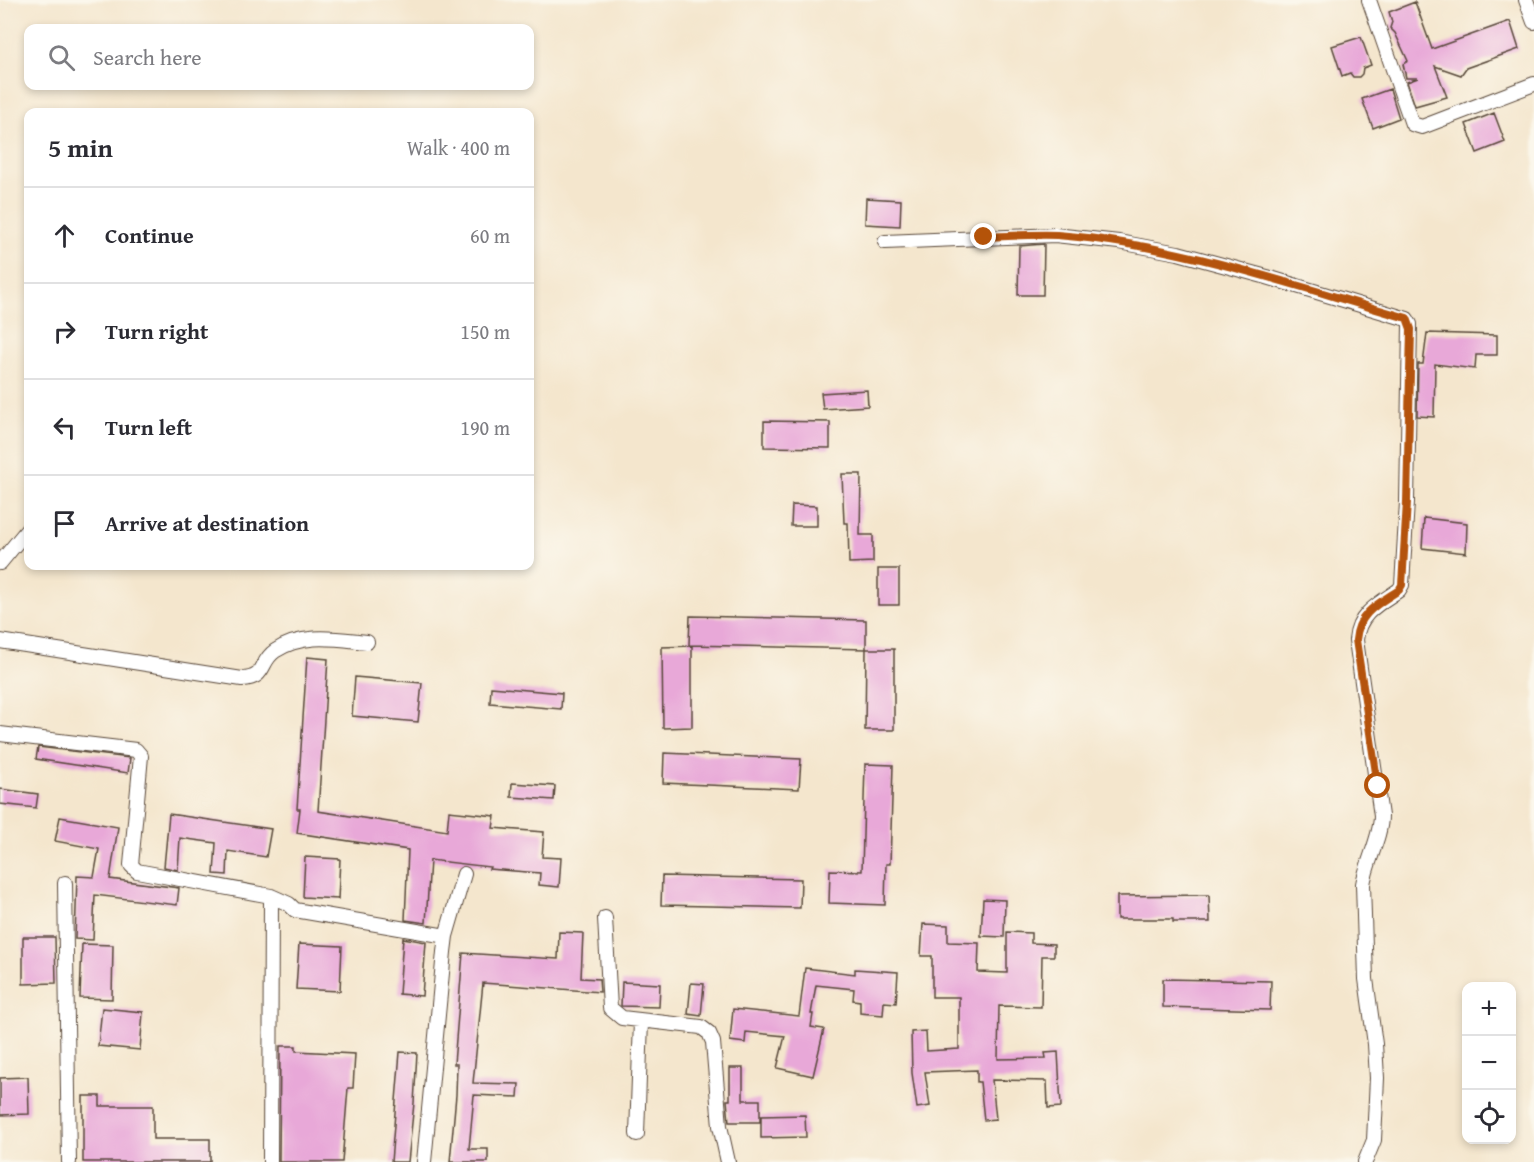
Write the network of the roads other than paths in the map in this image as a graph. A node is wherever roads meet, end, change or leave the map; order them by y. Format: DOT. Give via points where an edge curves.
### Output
graph roads {
  1 [pos="1369,0"];
  2 [pos="1526,0"];
  3 [pos="1534,22"];
  4 [pos="1534,84"];
  5 [pos="885,242"];
  6 [pos="24,534"];
  7 [pos="0,563"];
  8 [pos="0,641"];
  9 [pos="368,642"];
  10 [pos="0,734"];
  11 [pos="464,874"];
  12 [pos="65,883"];
  13 [pos="271,896"];
  14 [pos="605,918"];
  15 [pos="446,936"];
  16 [pos="641,1021"];
  17 [pos="638,1134"];
  18 [pos="69,1162"];
  19 [pos="270,1162"];
  20 [pos="424,1162"];
  21 [pos="728,1162"];
  22 [pos="1365,1162"];
  1 -- 4 [label="street" via="1413,124 1422,127"];
  2 -- 3 [label="street"];
  5 -- 22 [label="street" via="1055,235 1119,242 1178,253 1407,318 1407,502 1402,585 1367,612 1356,640 1382,825 1363,884 1366,979 1377,1078 1374,1140"];
  6 -- 7 [label="street"];
  8 -- 9 [label="street" via="242,679 260,674 276,651 298,641 314,637"];
  10 -- 13 [label="street" via="135,750 141,756 133,868"];
  11 -- 15 [label="street"];
  12 -- 18 [label="street"];
  13 -- 15 [label="street" via="295,910"];
  13 -- 19 [label="street"];
  14 -- 16 [label="street" via="610,1008 622,1018"];
  15 -- 20 [label="street"];
  16 -- 17 [label="street"];
  16 -- 21 [label="street" via="701,1027 709,1033"];
}
